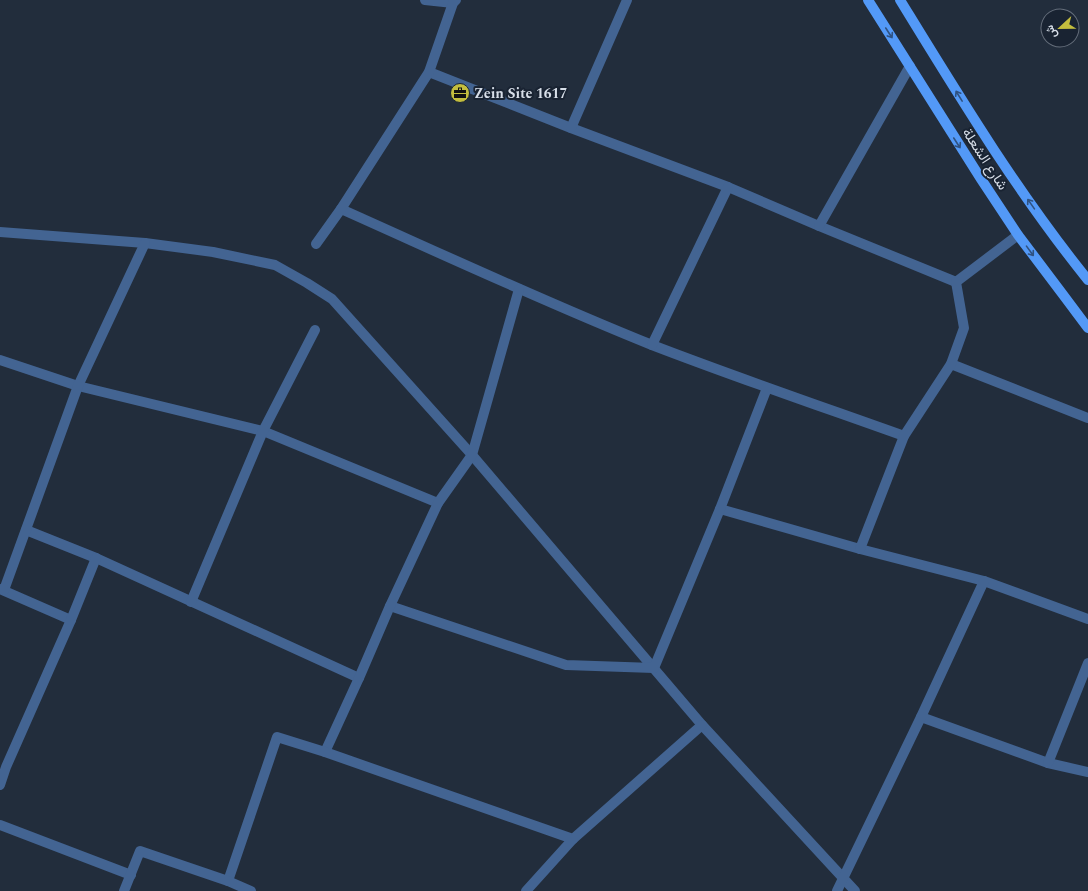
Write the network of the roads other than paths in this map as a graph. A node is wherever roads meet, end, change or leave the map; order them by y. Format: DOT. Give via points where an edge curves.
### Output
graph roads {
  1 [pos="425,0"];
  2 [pos="627,0"];
  3 [pos="868,0"];
  4 [pos="900,0"];
  5 [pos="455,2"];
  6 [pos="910,66"];
  7 [pos="430,72"];
  8 [pos="571,128"];
  9 [pos="728,187"];
  10 [pos="341,209"];
  11 [pos="820,226"];
  12 [pos="0,232"];
  13 [pos="1018,235"];
  14 [pos="144,243"];
  15 [pos="316,244"];
  16 [pos="1088,280"];
  17 [pos="956,282"];
  18 [pos="519,289"];
  19 [pos="1088,328"];
  20 [pos="315,330"];
  21 [pos="652,345"];
  22 [pos="0,360"];
  23 [pos="951,364"];
  24 [pos="78,386"];
  25 [pos="767,388"];
  26 [pos="1088,418"];
  27 [pos="263,431"];
  28 [pos="904,436"];
  29 [pos="472,455"];
  30 [pos="438,503"];
  31 [pos="720,509"];
  32 [pos="26,530"];
  33 [pos="860,549"];
  34 [pos="96,558"];
  35 [pos="984,581"];
  36 [pos="2,590"];
  37 [pos="191,602"];
  38 [pos="390,606"];
  39 [pos="71,620"];
  40 [pos="1088,620"];
  41 [pos="1088,662"];
  42 [pos="654,668"];
  43 [pos="359,678"];
  44 [pos="921,717"];
  45 [pos="702,725"];
  46 [pos="325,752"];
  47 [pos="1048,763"];
  48 [pos="3,766"];
  49 [pos="1088,772"];
  50 [pos="0,785"];
  51 [pos="0,825"];
  52 [pos="573,839"];
  53 [pos="131,875"];
  54 [pos="843,878"];
  55 [pos="228,881"];
  56 [pos="124,891"];
  57 [pos="251,891"];
  58 [pos="526,891"];
  59 [pos="836,891"];
  60 [pos="855,891"];
  1 -- 5 [label="street"];
  2 -- 8 [label="street"];
  3 -- 6 [label="main road, شارع الشعلة, one-way"];
  16 -- 4 [label="main road, شارع الشعلة, one-way" via="1005,167"];
  5 -- 7 [label="street"];
  6 -- 11 [label="street"];
  6 -- 13 [label="main road, شارع الشعلة, one-way"];
  7 -- 8 [label="street"];
  7 -- 10 [label="street"];
  8 -- 9 [label="street"];
  9 -- 11 [label="street"];
  9 -- 21 [label="street"];
  10 -- 15 [label="street"];
  10 -- 18 [label="street"];
  11 -- 17 [label="street"];
  12 -- 14 [label="street"];
  13 -- 17 [label="street"];
  13 -- 19 [label="main road, شارع الشعلة, one-way"];
  14 -- 24 [label="street"];
  14 -- 29 [label="street" via="213,252 275,265 332,299"];
  17 -- 23 [label="street" via="964,328"];
  18 -- 21 [label="street"];
  18 -- 29 [label="street"];
  20 -- 27 [label="street"];
  21 -- 25 [label="street"];
  22 -- 24 [label="street"];
  23 -- 26 [label="street"];
  23 -- 28 [label="street"];
  24 -- 27 [label="street"];
  24 -- 32 [label="street"];
  25 -- 28 [label="street"];
  25 -- 31 [label="street"];
  27 -- 30 [label="street"];
  27 -- 37 [label="street"];
  28 -- 33 [label="street"];
  29 -- 30 [label="street"];
  29 -- 42 [label="street"];
  30 -- 38 [label="street"];
  31 -- 33 [label="street"];
  31 -- 42 [label="street"];
  32 -- 34 [label="street"];
  32 -- 36 [label="street"];
  33 -- 35 [label="street"];
  34 -- 37 [label="street"];
  34 -- 39 [label="street"];
  35 -- 40 [label="street"];
  35 -- 44 [label="street"];
  36 -- 39 [label="street"];
  37 -- 43 [label="street"];
  38 -- 42 [label="street" via="566,665"];
  38 -- 43 [label="street"];
  39 -- 48 [label="street"];
  41 -- 47 [label="street"];
  42 -- 45 [label="street"];
  43 -- 46 [label="street"];
  44 -- 47 [label="street"];
  44 -- 54 [label="street"];
  45 -- 52 [label="street"];
  45 -- 54 [label="street"];
  46 -- 52 [label="street"];
  46 -- 55 [label="street" via="277,737"];
  47 -- 49 [label="street"];
  48 -- 50 [label="street"];
  51 -- 53 [label="street"];
  52 -- 58 [label="street"];
  53 -- 55 [label="street" via="140,851"];
  53 -- 56 [label="street"];
  54 -- 59 [label="street"];
  54 -- 60 [label="street"];
  55 -- 57 [label="street"];
}
